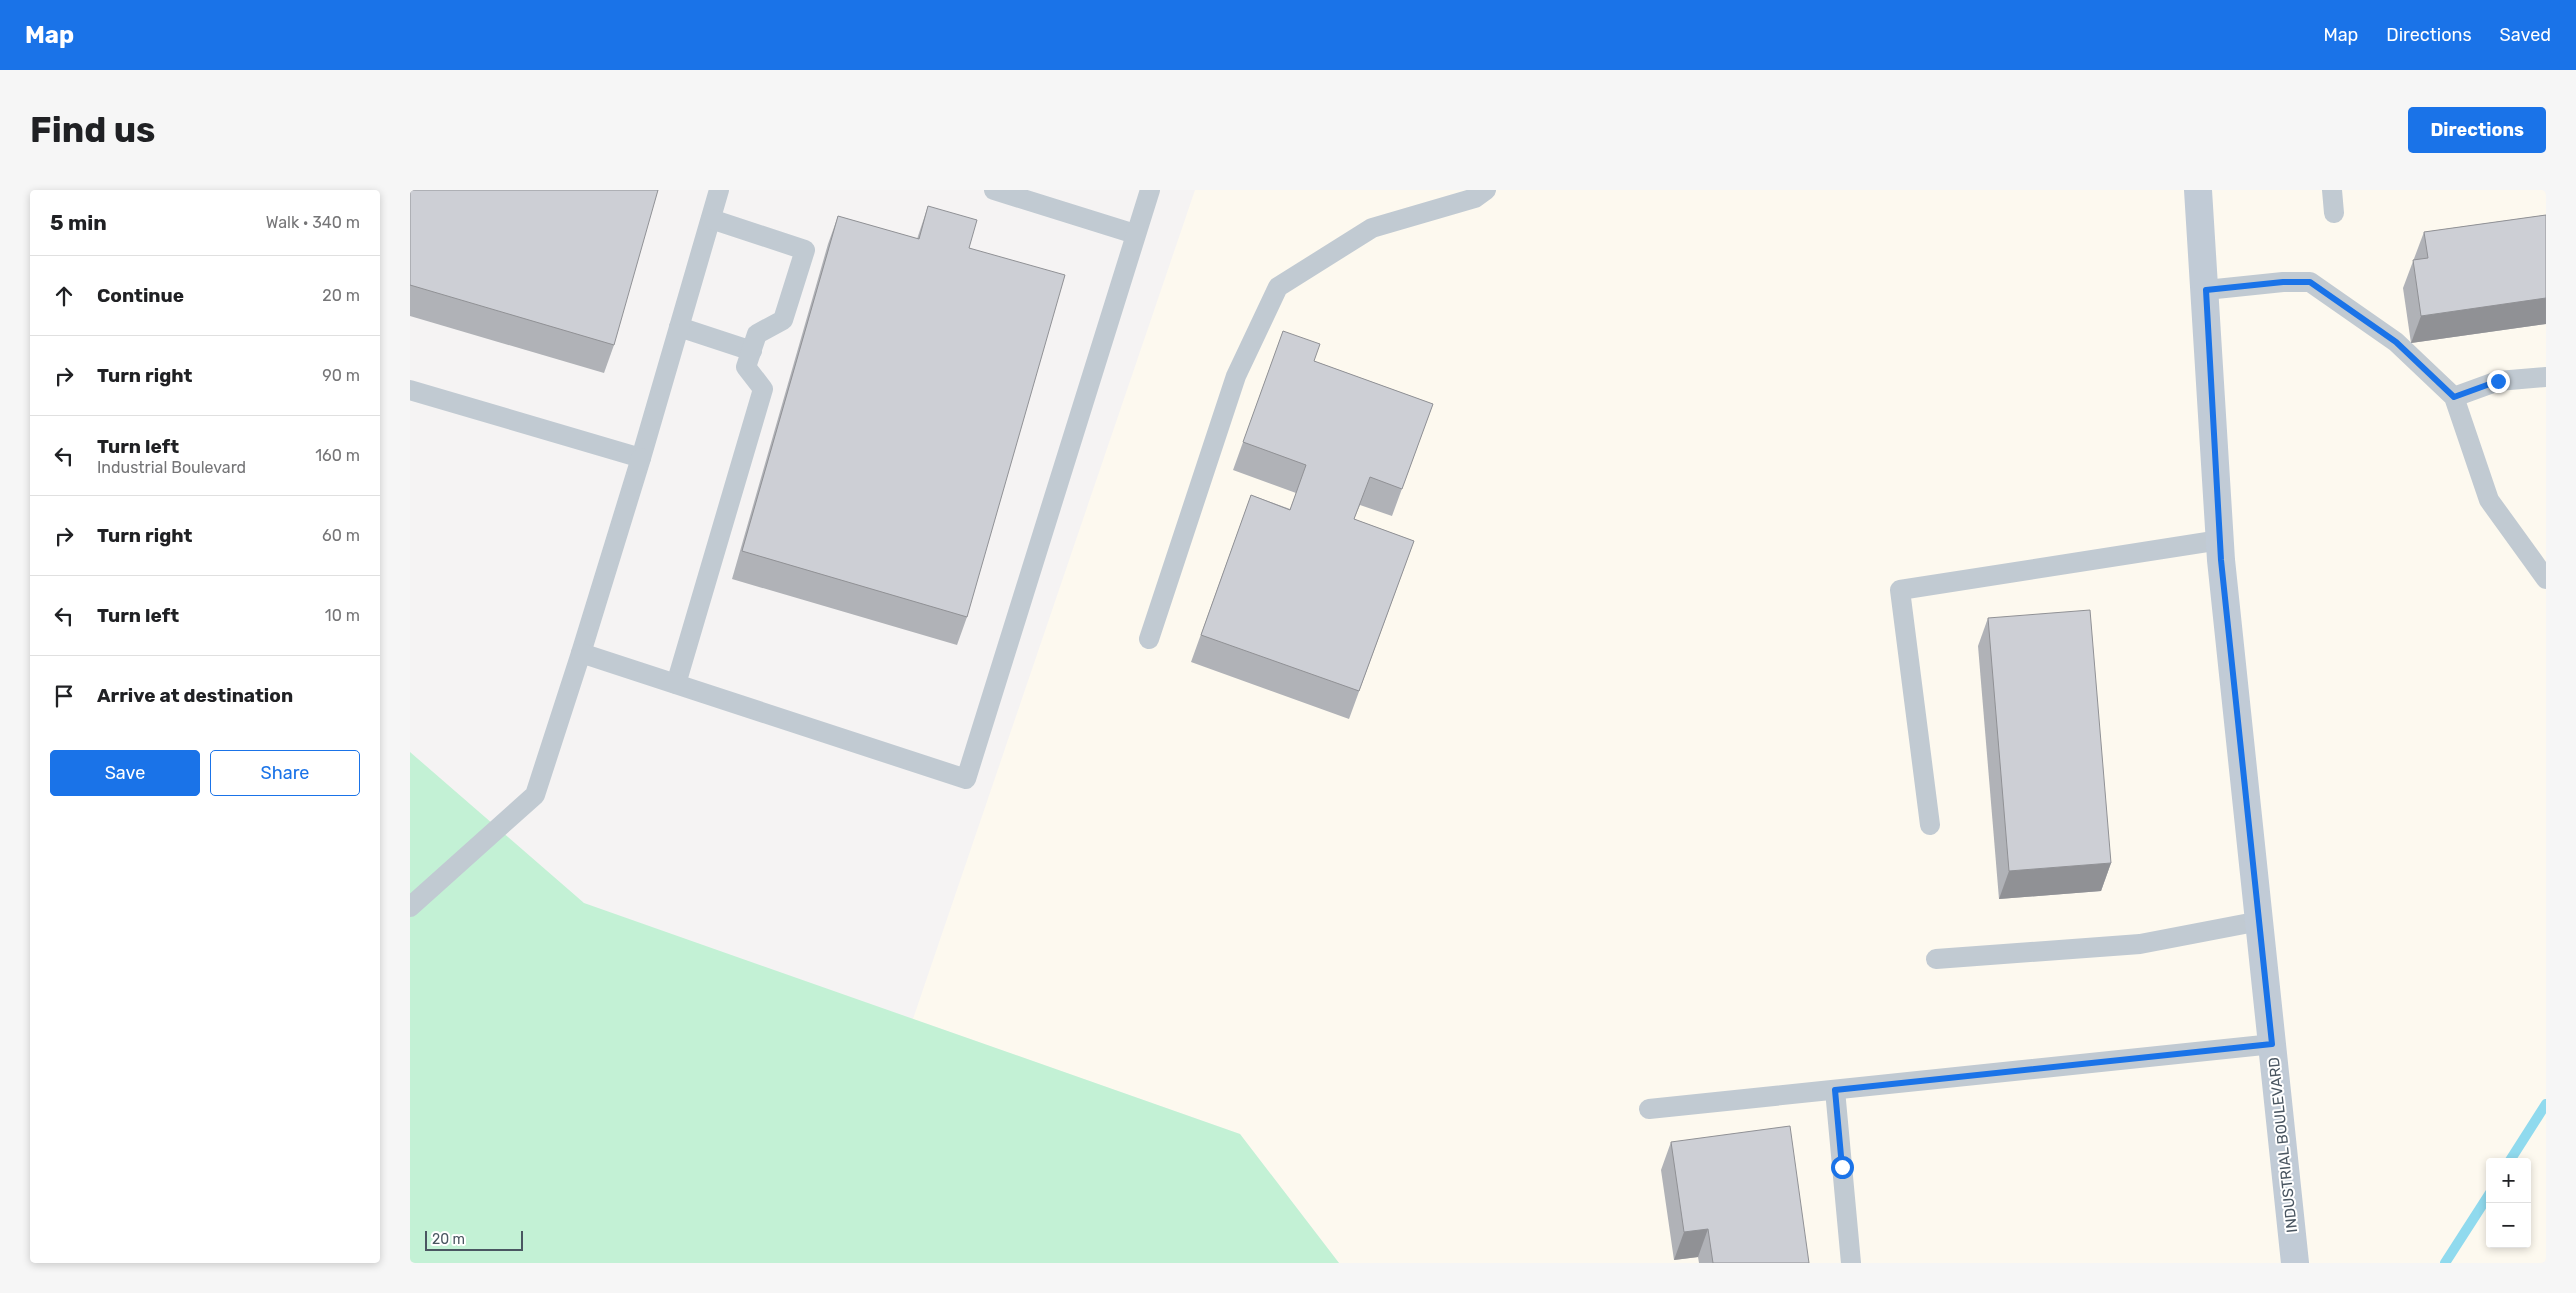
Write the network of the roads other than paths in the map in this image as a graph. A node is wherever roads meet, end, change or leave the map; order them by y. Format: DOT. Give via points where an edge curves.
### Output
graph roads {
  1 [pos="720,190"];
  2 [pos="994,190"];
  3 [pos="1150,190"];
  4 [pos="1486,190"];
  5 [pos="2198,190"];
  6 [pos="2332,190"];
  7 [pos="2334,213"];
  8 [pos="711,219"];
  9 [pos="1135,234"];
  10 [pos="2206,290"];
  11 [pos="679,327"];
  12 [pos="752,351"];
  13 [pos="2546,377"];
  14 [pos="410,390"];
  15 [pos="2454,397"];
  16 [pos="641,458"];
  17 [pos="2220,540"];
  18 [pos="2546,579"];
  19 [pos="1149,639"];
  20 [pos="581,653"];
  21 [pos="676,684"];
  22 [pos="1930,825"];
  23 [pos="410,907"];
  24 [pos="2260,921"];
  25 [pos="1936,959"];
  26 [pos="2272,1044"];
  27 [pos="1835,1090"];
  28 [pos="1649,1109"];
  29 [pos="1852,1263"];
  30 [pos="2295,1263"];
  1 -- 8 [label="lane"];
  2 -- 9 [label="lane"];
  3 -- 9 [label="lane"];
  4 -- 19 [label="lane" via="1475,198 1372,228 1278,287 1236,376"];
  5 -- 10 [label="street, INDUSTRIAL BOULEVARD"];
  6 -- 7 [label="lane"];
  8 -- 11 [label="lane"];
  8 -- 12 [label="lane" via="806,250 783,320 757,334"];
  9 -- 21 [label="lane" via="966,779"];
  10 -- 15 [label="lane" via="2310,282 2396,342"];
  10 -- 17 [label="street, INDUSTRIAL BOULEVARD"];
  11 -- 12 [label="lane"];
  11 -- 16 [label="lane"];
  12 -- 21 [label="lane" via="746,367 763,388"];
  13 -- 15 [label="lane" via="2498,381"];
  14 -- 16 [label="lane"];
  15 -- 18 [label="lane" via="2490,500"];
  16 -- 20 [label="lane"];
  17 -- 22 [label="lane" via="1900,590"];
  17 -- 24 [label="street, INDUSTRIAL BOULEVARD"];
  20 -- 21 [label="lane"];
  20 -- 23 [label="lane" via="535,795"];
  24 -- 25 [label="lane" via="2140,944"];
  24 -- 26 [label="street, INDUSTRIAL BOULEVARD"];
  26 -- 27 [label="lane"];
  26 -- 30 [label="street, INDUSTRIAL BOULEVARD"];
  27 -- 28 [label="lane"];
  27 -- 29 [label="lane"];
}
